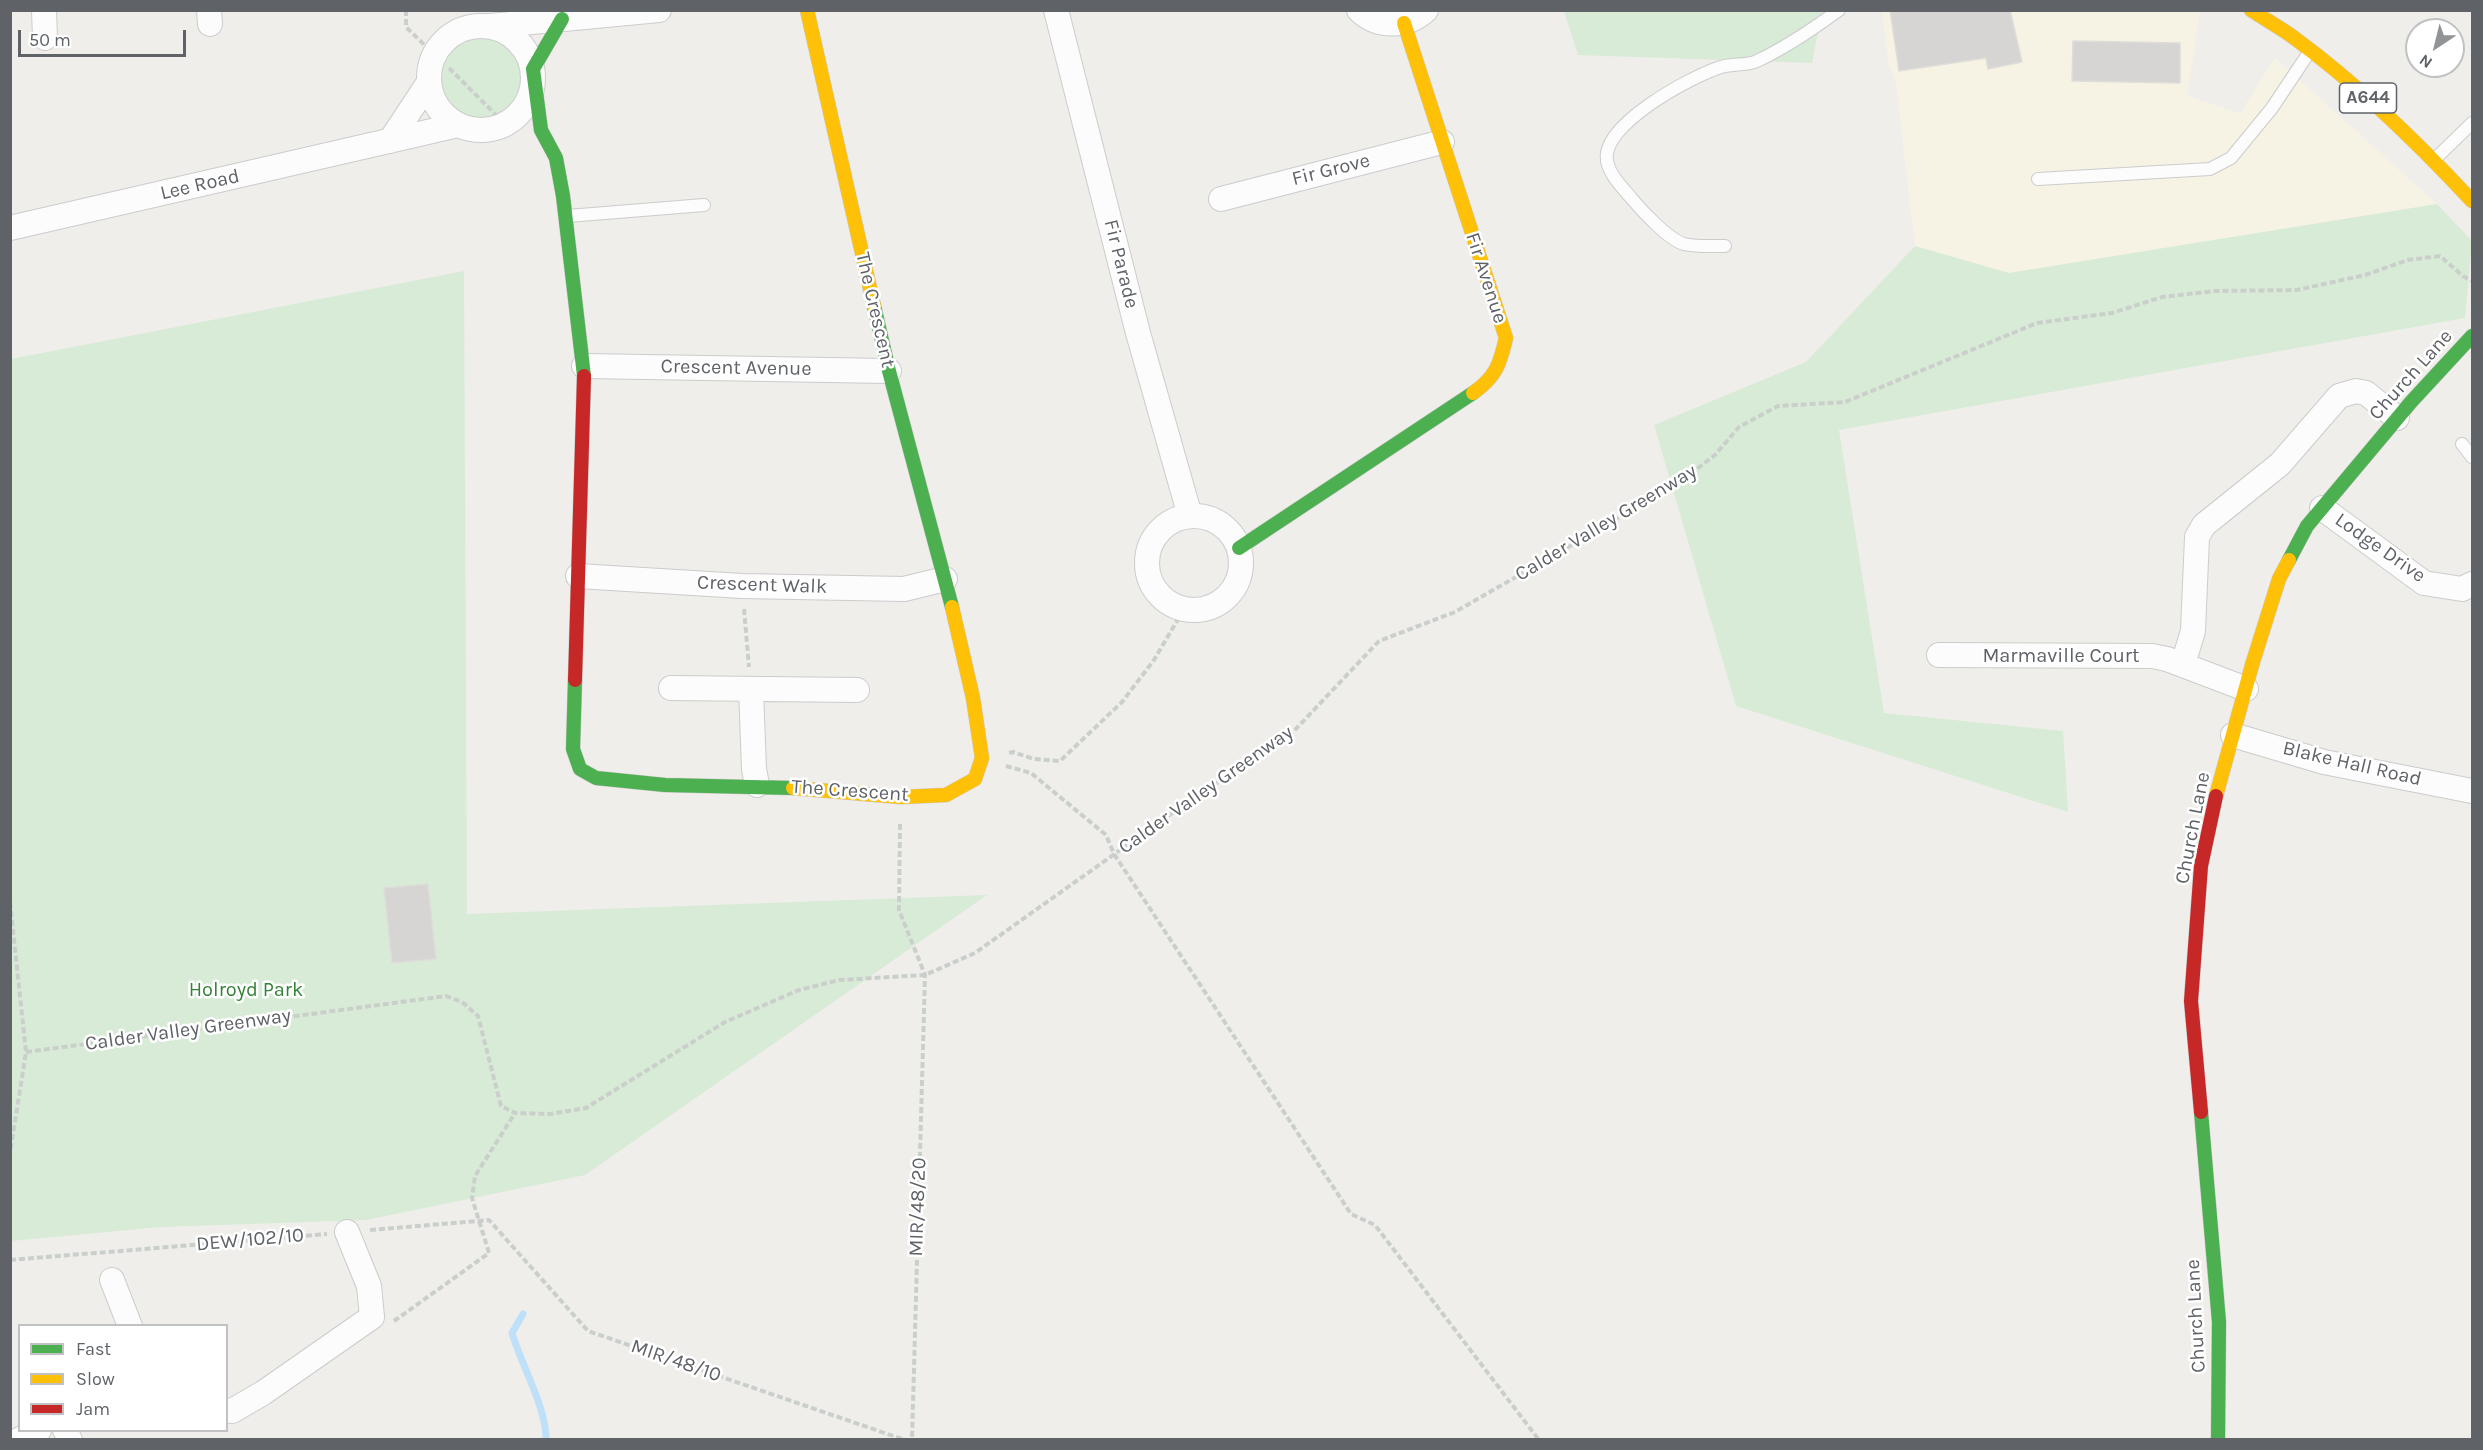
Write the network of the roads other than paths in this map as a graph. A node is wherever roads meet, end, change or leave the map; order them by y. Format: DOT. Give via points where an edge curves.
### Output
graph roads {
  1 [pos="44,10"];
  2 [pos="659,10"];
  3 [pos="807,10"];
  4 [pos="1056,10"];
  5 [pos="1359,10"];
  6 [pos="1426,10"];
  7 [pos="1839,10"];
  8 [pos="2251,10"];
  9 [pos="562,19"];
  10 [pos="1404,23"];
  11 [pos="485,26"];
  12 [pos="45,39"];
  13 [pos="2311,50"];
  14 [pos="533,69"];
  15 [pos="429,82"];
  16 [pos="513,119"];
  17 [pos="2472,123"];
  18 [pos="458,125"];
  19 [pos="542,130"];
  20 [pos="390,141"];
  21 [pos="1442,142"];
  22 [pos="2434,160"];
  23 [pos="2038,179"];
  24 [pos="1221,199"];
  25 [pos="2472,201"];
  26 [pos="704,205"];
  27 [pos="565,216"];
  28 [pos="10,228"];
  29 [pos="1725,246"];
  30 [pos="2472,336"];
  31 [pos="584,366"];
  32 [pos="889,371"];
  33 [pos="2397,418"];
  34 [pos="2462,444"];
  35 [pos="2472,457"];
  36 [pos="2322,508"];
  37 [pos="1190,516"];
  38 [pos="1239,548"];
  39 [pos="578,576"];
  40 [pos="945,579"];
  41 [pos="2472,584"];
  42 [pos="1939,655"];
  43 [pos="2182,664"];
  44 [pos="671,688"];
  45 [pos="751,689"];
  46 [pos="2246,689"];
  47 [pos="856,690"];
  48 [pos="2233,735"];
  49 [pos="757,785"];
  50 [pos="2472,791"];
  51 [pos="347,1232"];
  52 [pos="112,1280"];
  53 [pos="129,1324"];
  54 [pos="228,1410"];
  55 [pos="37,1432"];
  56 [pos="18,1440"];
  57 [pos="2218,1440"];
  1 -- 12 [label="street"];
  2 -- 9 [label="street"];
  3 -- 32 [label="main road, The Crescent"];
  4 -- 37 [label="street, Fir Parade" via="1138,333"];
  5 -- 10 [label="street" via="1375,21"];
  6 -- 10 [label="street"];
  7 -- 29 [label="lane" via="1755,62 1724,66 1700,75 1634,116 1608,147 1607,161 1614,177 1638,206 1675,239 1691,245"];
  8 -- 13 [label="main road, A644"];
  9 -- 11 [label="street"];
  9 -- 14 [label="main road"];
  10 -- 21 [label="main road, Fir Avenue"];
  11 -- 14 [label="street" via="502,30 517,40"];
  11 -- 15 [label="street" via="467,28 451,36 434,54"];
  13 -- 22 [label="main road, A644"];
  13 -- 23 [label="lane" via="2272,108 2231,158 2210,169"];
  14 -- 16 [label="street" via="528,101"];
  14 -- 19 [label="main road, The Crescent"];
  15 -- 18 [label="street" via="433,100 443,115"];
  15 -- 20 [label="street"];
  16 -- 18 [label="street, Lee Road" via="490,130"];
  16 -- 19 [label="street, The Crescent"];
  17 -- 22 [label="lane"];
  18 -- 20 [label="street, Lee Road"];
  19 -- 27 [label="main road, The Crescent" via="556,158"];
  20 -- 28 [label="street, Lee Road"];
  21 -- 24 [label="street, Fir Grove"];
  21 -- 38 [label="main road, Fir Avenue" via="1506,338 1500,366 1485,385"];
  22 -- 25 [label="main road, A644"];
  26 -- 27 [label="lane"];
  27 -- 31 [label="main road, The Crescent"];
  30 -- 33 [label="main road, Church Lane"];
  31 -- 32 [label="street, Crescent Avenue"];
  31 -- 39 [label="main road, The Crescent"];
  32 -- 40 [label="main road, The Crescent"];
  33 -- 36 [label="main road, Church Lane"];
  33 -- 43 [label="street" via="2366,393 2356,391 2340,396 2280,464 2204,525 2197,537 2193,631"];
  34 -- 35 [label="lane"];
  36 -- 41 [label="street, Lodge Drive" via="2424,583 2462,590"];
  36 -- 46 [label="main road, Church Lane" via="2307,526 2279,579"];
  37 -- 38 [label="street" via="1206,517 1220,524 1232,534"];
  37 -- 38 [label="street" via="1163,527 1148,553 1151,582 1170,604 1198,610 1224,599 1234,589 1240,569"];
  39 -- 40 [label="street, Crescent Walk" via="742,586 904,589"];
  39 -- 49 [label="main road, The Crescent" via="573,749 580,769 596,778 654,784"];
  40 -- 49 [label="main road, The Crescent" via="973,698 982,758 975,779 946,795 901,797"];
  42 -- 43 [label="street, Marmaville Court" via="2152,656"];
  43 -- 46 [label="street, Marmaville Court"];
  44 -- 45 [label="street"];
  45 -- 47 [label="street"];
  45 -- 49 [label="street"];
  46 -- 48 [label="main road, Church Lane"];
  48 -- 50 [label="street, Blake Hall Road" via="2324,762"];
  48 -- 57 [label="main road, Church Lane" via="2201,866 2191,1001 2219,1322"];
  51 -- 54 [label="street" via="369,1286 372,1317 262,1393"];
  52 -- 53 [label="street"];
  55 -- 56 [label="street"];
}
